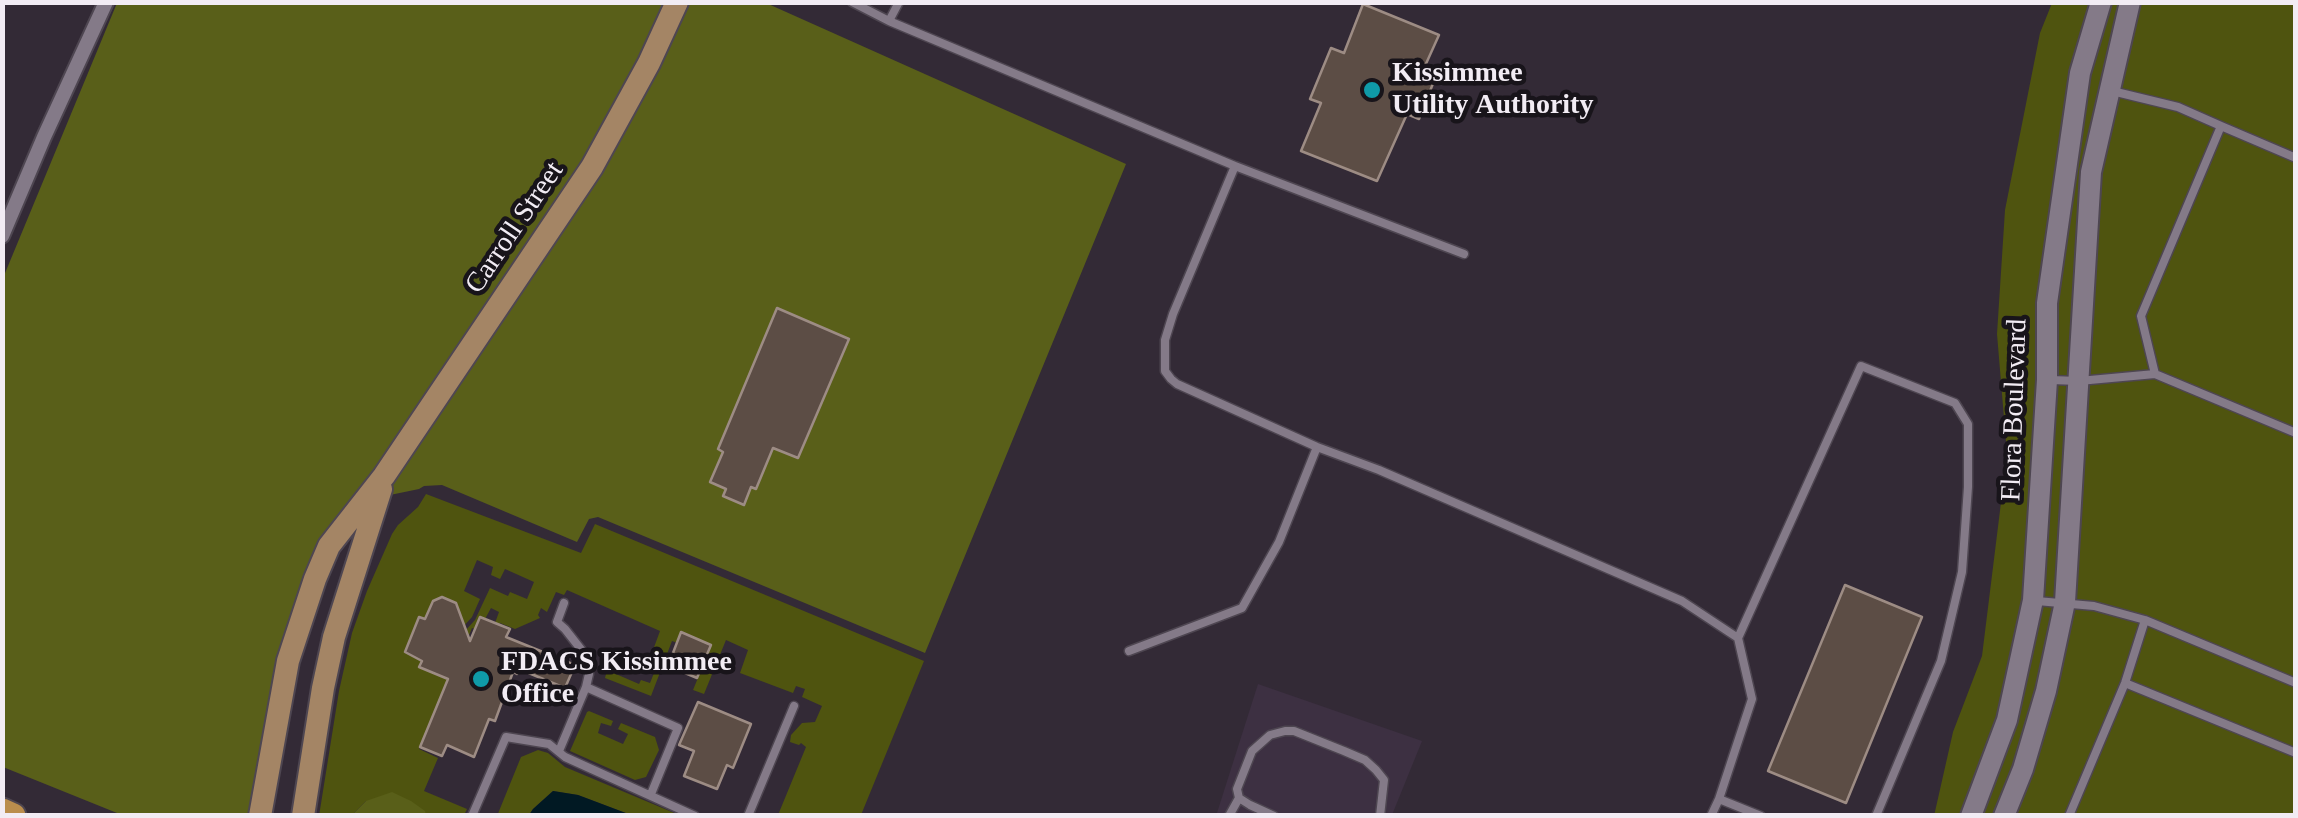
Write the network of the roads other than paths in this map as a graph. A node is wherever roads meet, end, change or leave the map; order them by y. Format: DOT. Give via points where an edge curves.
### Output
graph roads {
  1 [pos="106,2"];
  2 [pos="676,2"];
  3 [pos="852,2"];
  4 [pos="899,2"];
  5 [pos="2101,2"];
  6 [pos="2130,2"];
  7 [pos="889,21"];
  8 [pos="2110,90"];
  9 [pos="2221,126"];
  10 [pos="2296,158"];
  11 [pos="1236,166"];
  12 [pos="2,236"];
  13 [pos="1464,254"];
  14 [pos="2155,374"];
  15 [pos="2047,380"];
  16 [pos="2079,381"];
  17 [pos="2296,433"];
  18 [pos="1317,447"];
  19 [pos="384,476"];
  20 [pos="2033,600"];
  21 [pos="564,602"];
  22 [pos="2065,602"];
  23 [pos="2145,620"];
  24 [pos="1738,638"];
  25 [pos="1129,650"];
  26 [pos="2296,682"];
  27 [pos="2125,683"];
  28 [pos="586,688"];
  29 [pos="794,706"];
  30 [pos="558,751"];
  31 [pos="2296,753"];
  32 [pos="651,794"];
  33 [pos="1240,798"];
  34 [pos="1719,799"];
  35 [pos="2,811"];
  36 [pos="13,816"];
  37 [pos="260,816"];
  38 [pos="303,816"];
  39 [pos="472,816"];
  40 [pos="695,816"];
  41 [pos="748,816"];
  42 [pos="1229,816"];
  43 [pos="1274,816"];
  44 [pos="1380,816"];
  45 [pos="1711,816"];
  46 [pos="1761,816"];
  47 [pos="1876,816"];
  48 [pos="1971,816"];
  49 [pos="2004,816"];
  50 [pos="2068,816"];
  1 -- 12 [label="street"];
  2 -- 19 [label="main road, Carroll Street" via="592,167"];
  3 -- 7 [label="lane"];
  4 -- 7 [label="lane"];
  5 -- 15 [label="street, Flora Boulevard" via="2077,92 2047,304"];
  6 -- 8 [label="street"];
  7 -- 11 [label="lane"];
  8 -- 9 [label="lane"];
  8 -- 16 [label="street" via="2091,172"];
  9 -- 10 [label="lane"];
  9 -- 14 [label="lane" via="2141,316"];
  11 -- 13 [label="lane"];
  11 -- 18 [label="lane" via="1173,314 1166,371 1177,384"];
  14 -- 16 [label="lane"];
  14 -- 17 [label="lane"];
  15 -- 16 [label="lane"];
  15 -- 20 [label="street, Flora Boulevard"];
  16 -- 22 [label="street"];
  18 -- 24 [label="lane" via="1682,601"];
  18 -- 25 [label="lane" via="1279,542 1242,608"];
  19 -- 37 [label="main road, Carroll Street" via="330,546 314,579 288,661"];
  19 -- 38 [label="main road, Carroll Street" via="334,638"];
  20 -- 22 [label="lane"];
  20 -- 48 [label="street, Flora Boulevard" via="2007,720"];
  21 -- 28 [label="lane" via="557,622 587,657"];
  22 -- 23 [label="lane"];
  22 -- 49 [label="street" via="2046,691"];
  23 -- 26 [label="lane"];
  23 -- 27 [label="lane"];
  24 -- 34 [label="lane" via="1752,699"];
  24 -- 47 [label="lane" via="1861,366 1956,403 1968,424 1962,572 1941,661"];
  27 -- 31 [label="lane"];
  27 -- 50 [label="lane"];
  28 -- 30 [label="lane"];
  28 -- 32 [label="lane" via="678,728"];
  29 -- 41 [label="lane"];
  30 -- 32 [label="lane"];
  30 -- 39 [label="lane" via="506,737"];
  32 -- 40 [label="lane"];
  33 -- 42 [label="lane"];
  33 -- 43 [label="lane"];
  33 -- 44 [label="lane" via="1252,750 1270,735 1294,731 1376,770 1384,780"];
  34 -- 45 [label="lane"];
  34 -- 46 [label="lane"];
  35 -- 36 [label="highway"];
}
